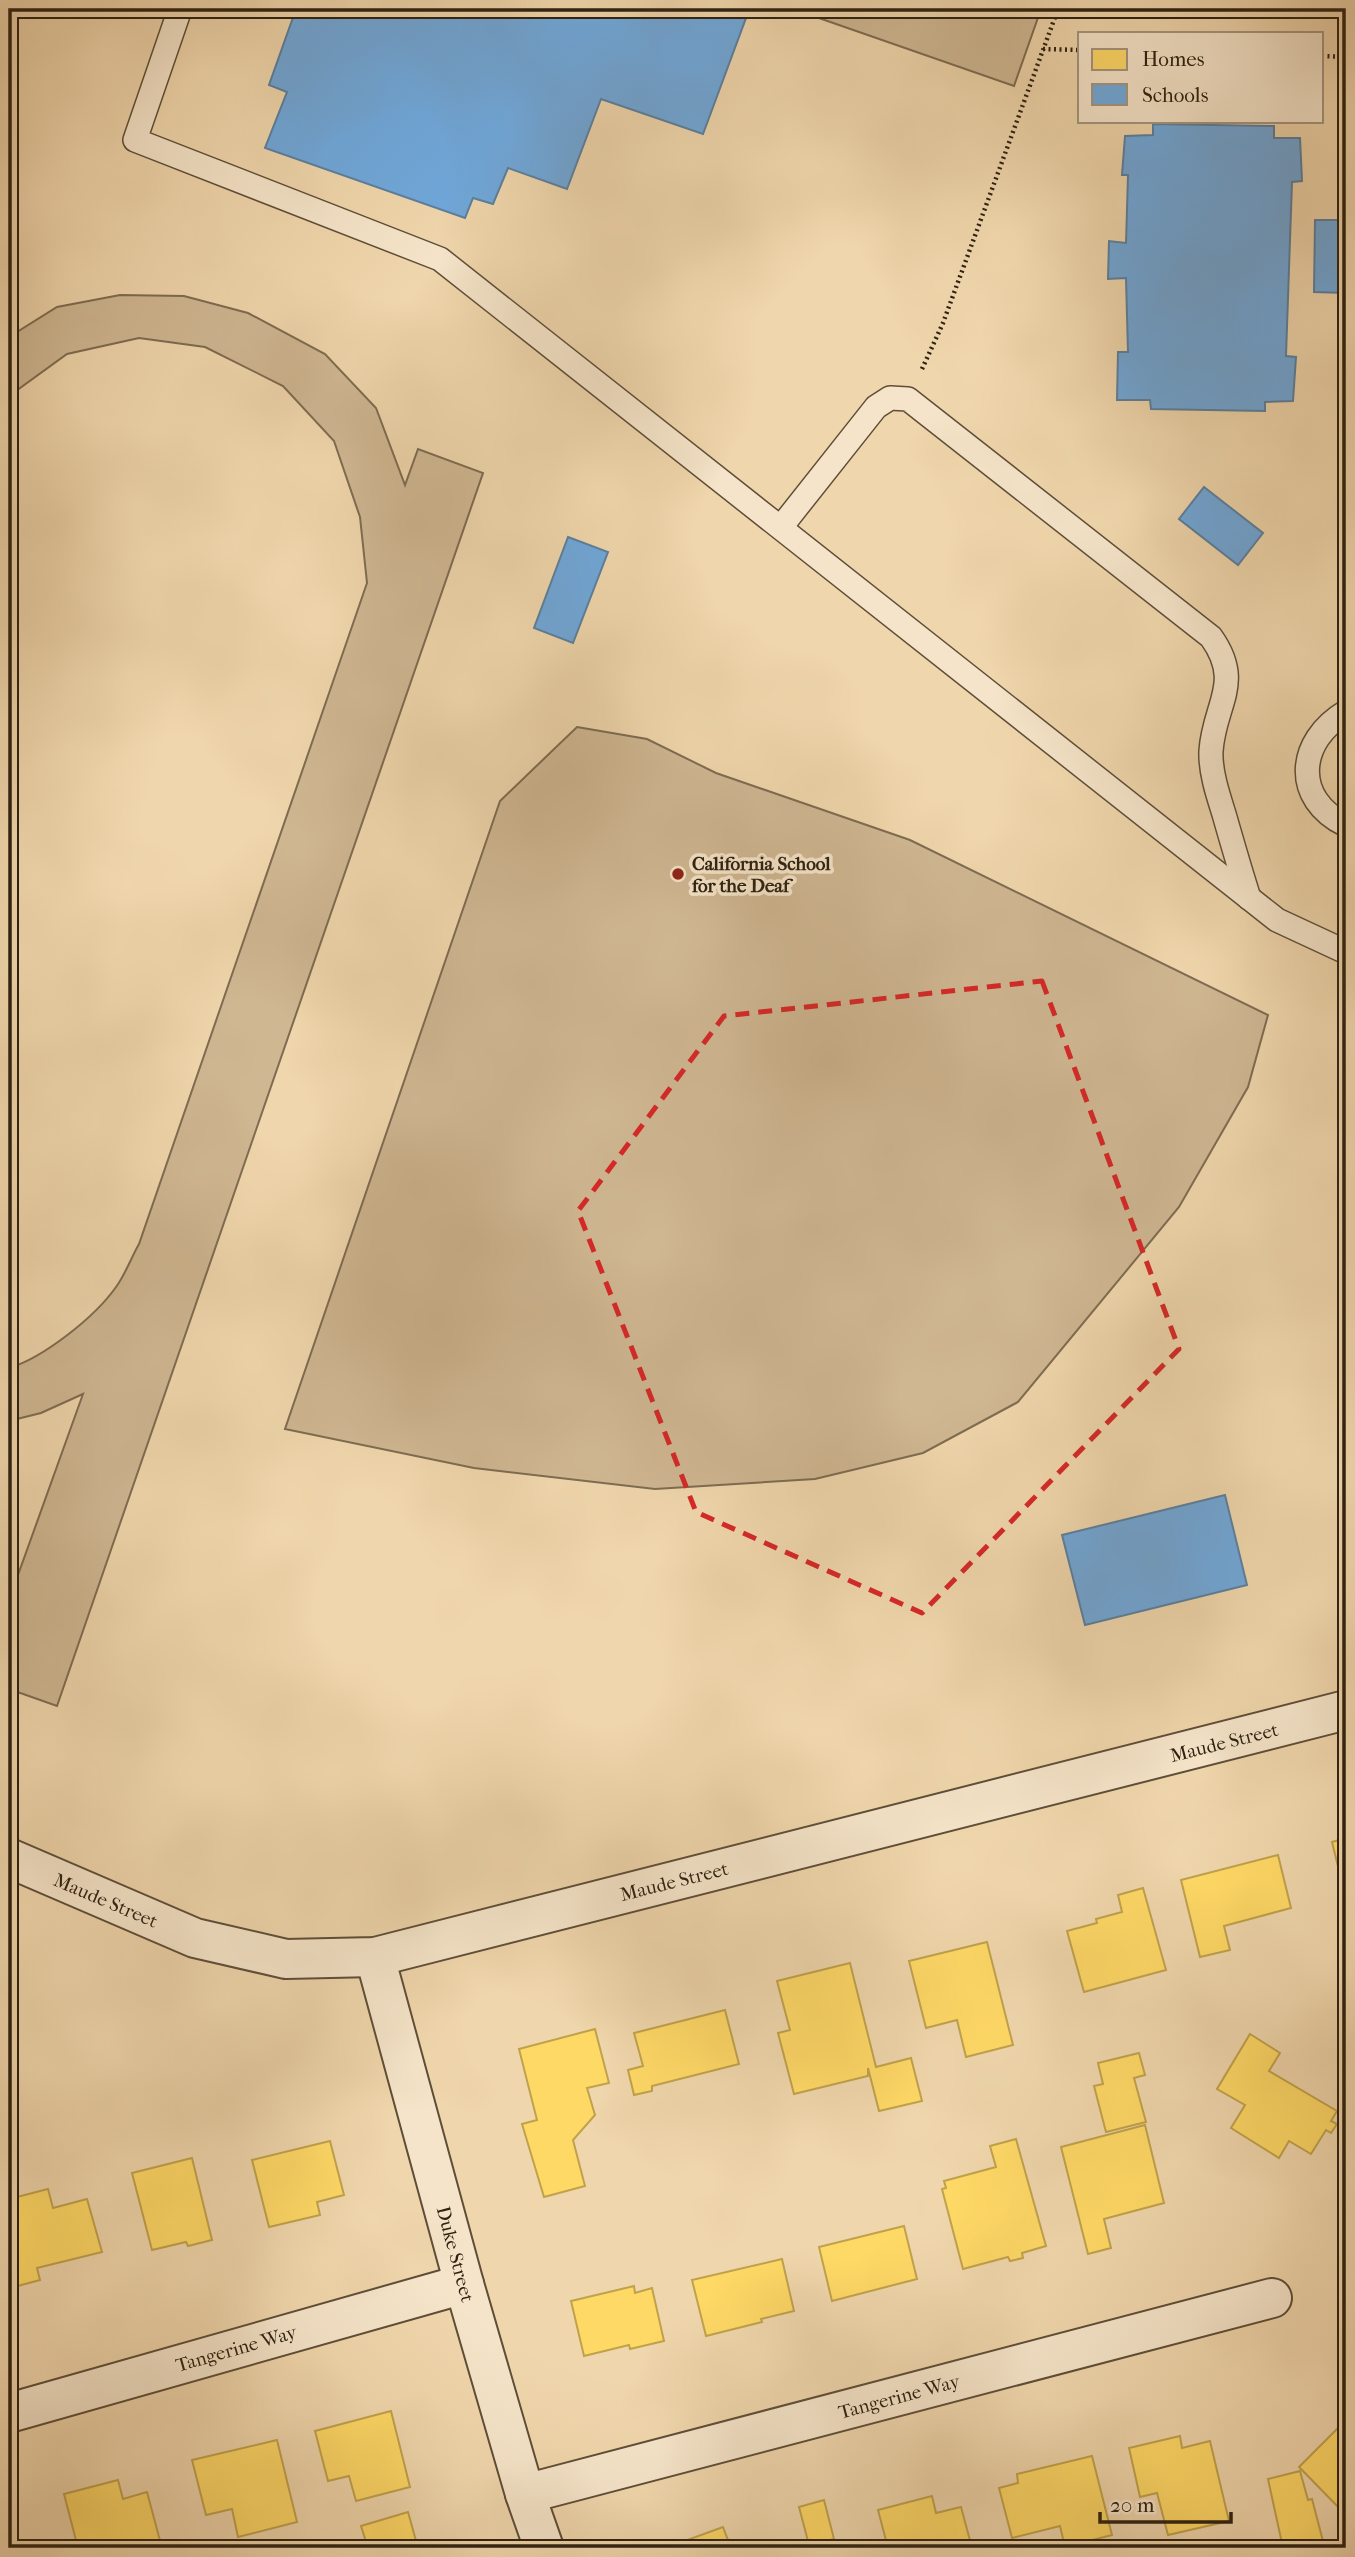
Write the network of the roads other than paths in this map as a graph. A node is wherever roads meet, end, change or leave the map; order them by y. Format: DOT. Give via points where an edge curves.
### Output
graph roads {
  1 [pos="180,9"];
  2 [pos="780,527"];
  3 [pos="1346,712"];
  4 [pos="1346,825"];
  5 [pos="1249,898"];
  6 [pos="1346,953"];
  7 [pos="1346,1710"];
  8 [pos="9,1858"];
  9 [pos="375,1957"];
  10 [pos="464,2284"];
  11 [pos="1272,2298"];
  12 [pos="9,2413"];
  13 [pos="525,2494"];
  14 [pos="544,2548"];
  1 -- 2 [label="lane" via="135,140 440,259"];
  2 -- 5 [label="lane"];
  2 -- 5 [label="lane" via="876,407 890,398 908,399 1211,637 1222,652 1227,689 1211,752 1216,787"];
  3 -- 4 [label="lane" via="1328,723 1315,739 1308,758 1308,778 1314,797 1327,814"];
  5 -- 6 [label="lane" via="1277,920"];
  7 -- 9 [label="street, Maude Street"];
  8 -- 9 [label="street, Maude Street" via="195,1938 286,1959"];
  9 -- 10 [label="street, Duke Street"];
  10 -- 12 [label="street, Tangerine Way"];
  10 -- 13 [label="street, Duke Street"];
  11 -- 13 [label="street, Tangerine Way"];
  13 -- 14 [label="street, Duke Street"];
}
